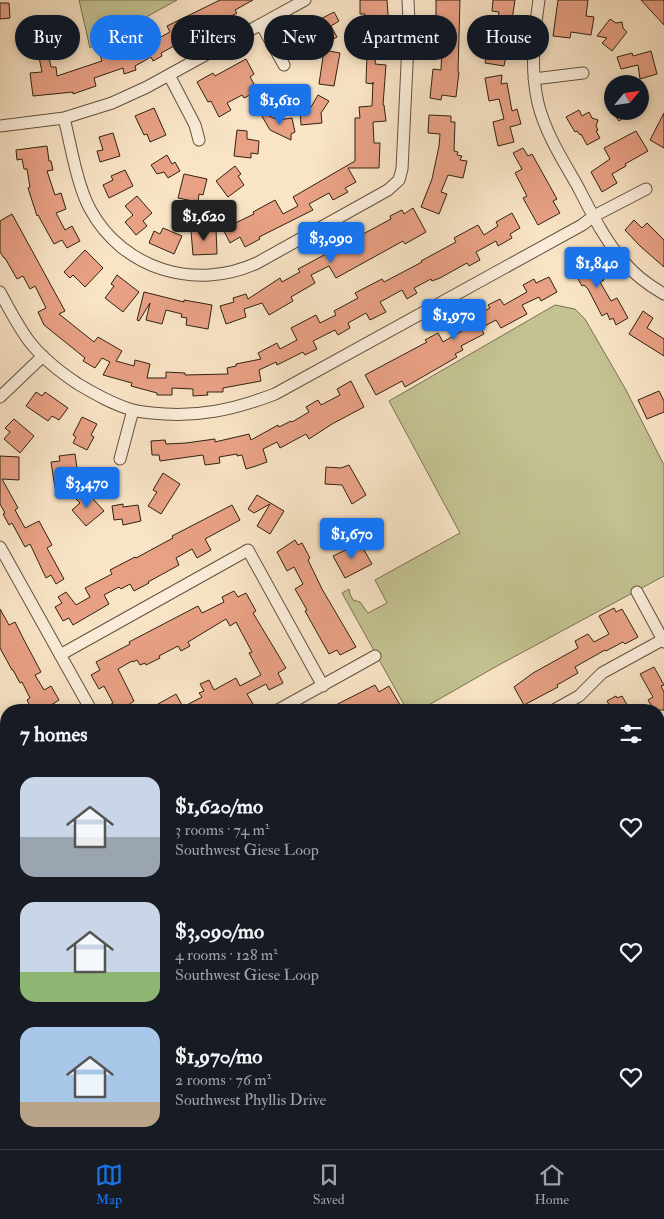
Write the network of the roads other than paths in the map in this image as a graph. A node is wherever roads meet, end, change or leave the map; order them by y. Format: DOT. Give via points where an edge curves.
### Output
graph roads {
  1 [pos="305,0"];
  2 [pos="408,0"];
  3 [pos="539,0"];
  4 [pos="261,24"];
  5 [pos="284,66"];
  6 [pos="583,73"];
  7 [pos="169,75"];
  8 [pos="534,79"];
  9 [pos="64,118"];
  10 [pos="0,126"];
  11 [pos="199,140"];
  12 [pos="646,189"];
  13 [pos="594,216"];
  14 [pos="0,292"];
  15 [pos="664,294"];
  16 [pos="42,356"];
  17 [pos="0,397"];
  18 [pos="133,410"];
  19 [pos="120,459"];
  20 [pos="0,547"];
  21 [pos="636,592"];
  22 [pos="664,640"];
  23 [pos="60,655"];
  24 [pos="375,656"];
  25 [pos="324,686"];
  26 [pos="88,704"];
  27 [pos="290,704"];
  28 [pos="564,704"];
  1 -- 4 [label="street"];
  2 -- 9 [label="street" via="399,180 388,190 234,272 199,276 176,274 152,267 118,245 98,222 83,195"];
  3 -- 8 [label="street" via="534,39"];
  4 -- 5 [label="street"];
  4 -- 7 [label="street"];
  6 -- 8 [label="street"];
  7 -- 9 [label="street" via="112,103"];
  7 -- 11 [label="street" via="195,125"];
  8 -- 13 [label="street" via="543,119 552,140"];
  9 -- 10 [label="street"];
  12 -- 13 [label="street"];
  13 -- 15 [label="street" via="625,263"];
  13 -- 18 [label="street" via="274,394 243,406 204,413 172,415"];
  14 -- 16 [label="street" via="20,328"];
  16 -- 17 [label="street"];
  16 -- 18 [label="street" via="95,394"];
  18 -- 19 [label="street"];
  20 -- 23 [label="street"];
  21 -- 22 [label="street"];
  22 -- 28 [label="street" via="602,673 578,696"];
  23 -- 25 [label="street" via="248,550"];
  23 -- 26 [label="street"];
  24 -- 25 [label="street"];
  25 -- 27 [label="street"];
}
